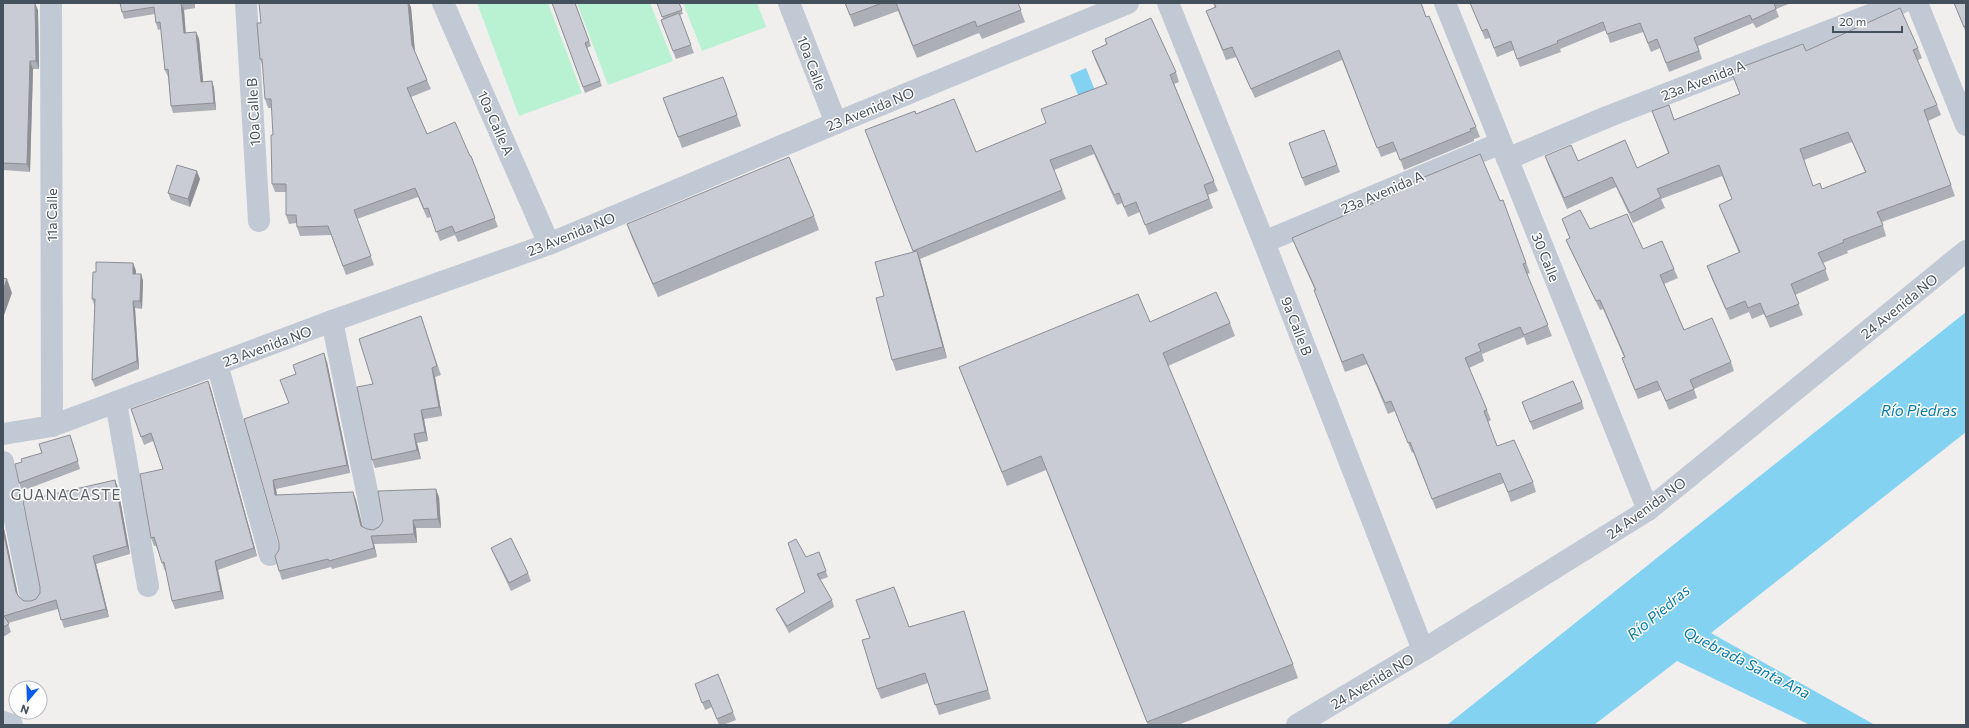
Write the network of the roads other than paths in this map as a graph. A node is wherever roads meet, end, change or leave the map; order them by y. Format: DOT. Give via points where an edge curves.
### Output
graph roads {
  1 [pos="51,3"];
  2 [pos="246,3"];
  3 [pos="443,3"];
  4 [pos="789,3"];
  5 [pos="1128,3"];
  6 [pos="1168,3"];
  7 [pos="1444,3"];
  8 [pos="1901,3"];
  9 [pos="1917,3"];
  10 [pos="836,122"];
  11 [pos="1966,125"];
  12 [pos="1504,151"];
  13 [pos="259,221"];
  14 [pos="1264,242"];
  15 [pos="549,244"];
  16 [pos="1966,251"];
  17 [pos="332,322"];
  18 [pos="217,364"];
  19 [pos="116,402"];
  20 [pos="52,426"];
  21 [pos="3,434"];
  22 [pos="3,462"];
  23 [pos="1648,510"];
  24 [pos="374,526"];
  25 [pos="270,555"];
  26 [pos="148,586"];
  27 [pos="30,597"];
  28 [pos="1423,650"];
  29 [pos="3,722"];
  30 [pos="12,725"];
  31 [pos="1297,725"];
  1 -- 20 [label="street, 11a Calle"];
  2 -- 13 [label="street, 10a Calle B"];
  3 -- 15 [label="street, 10a Calle A"];
  4 -- 10 [label="street, 10a Calle"];
  5 -- 10 [label="street, 23 Avenida NO"];
  6 -- 14 [label="street, 9a Calle B"];
  7 -- 12 [label="street, 30 Calle"];
  8 -- 12 [label="street, 23a Avenida A" via="1606,117"];
  9 -- 11 [label="street"];
  10 -- 15 [label="street, 23 Avenida NO"];
  12 -- 14 [label="street, 23a Avenida A"];
  12 -- 23 [label="street, 30 Calle"];
  14 -- 28 [label="street, 9a Calle B"];
  15 -- 17 [label="street, 23 Avenida NO"];
  16 -- 23 [label="street, 24 Avenida NO"];
  17 -- 18 [label="street, 23 Avenida NO"];
  17 -- 24 [label="street"];
  18 -- 19 [label="street, 23 Avenida NO"];
  18 -- 25 [label="street"];
  19 -- 20 [label="street, 23 Avenida NO"];
  19 -- 26 [label="street"];
  20 -- 21 [label="street, 23 Avenida NO"];
  22 -- 27 [label="street"];
  23 -- 28 [label="street, 24 Avenida NO"];
  28 -- 31 [label="street, 24 Avenida NO"];
  29 -- 30 [label="street"];
}
